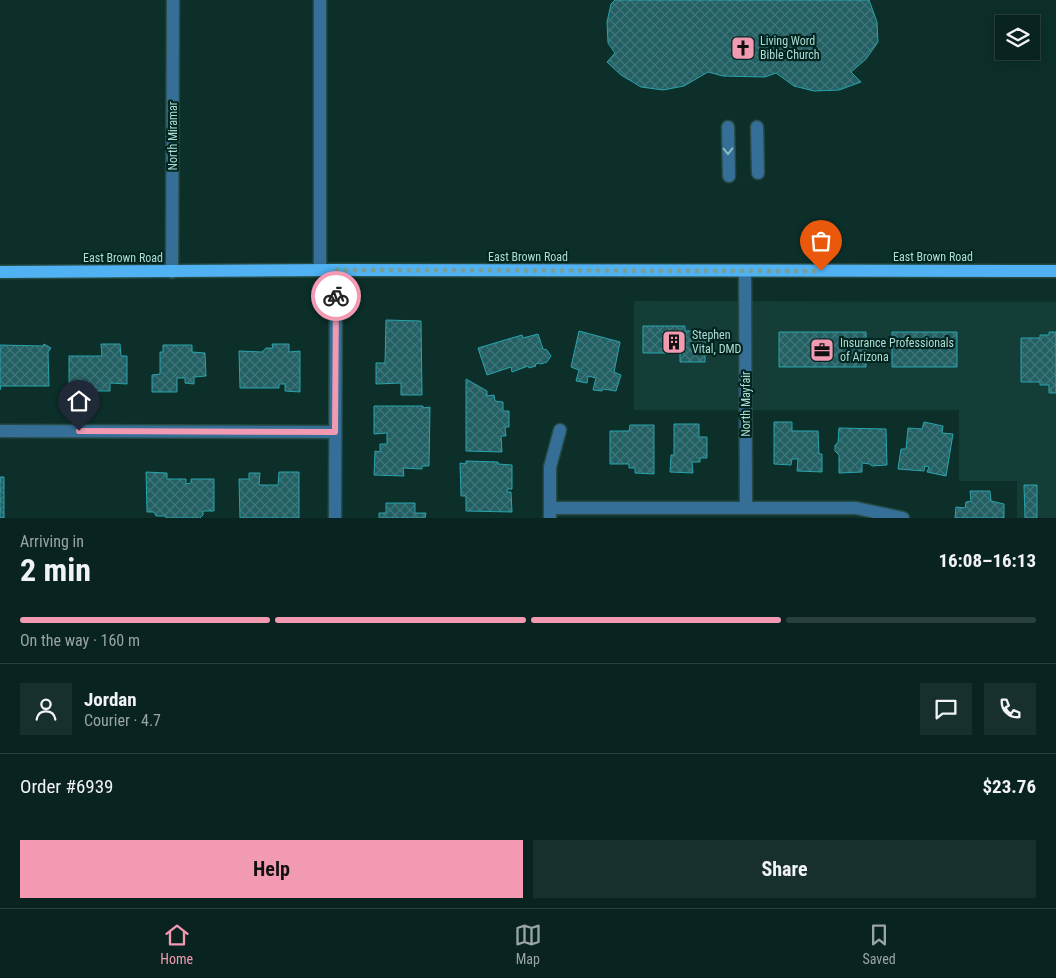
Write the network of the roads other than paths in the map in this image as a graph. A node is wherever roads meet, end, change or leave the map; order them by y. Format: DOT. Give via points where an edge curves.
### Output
graph roads {
  1 [pos="173,0"];
  2 [pos="320,0"];
  3 [pos="728,127"];
  4 [pos="757,127"];
  5 [pos="758,173"];
  6 [pos="729,176"];
  7 [pos="320,270"];
  8 [pos="336,270"];
  9 [pos="745,271"];
  10 [pos="1056,271"];
  11 [pos="0,272"];
  12 [pos="172,272"];
  13 [pos="560,430"];
  14 [pos="0,431"];
  15 [pos="335,432"];
  16 [pos="746,508"];
  17 [pos="550,513"];
  18 [pos="334,518"];
  19 [pos="902,518"];
  1 -- 12 [label="street, North Miramar"];
  2 -- 7 [label="street"];
  3 -- 6 [label="street, one-way"];
  4 -- 5 [label="street"];
  7 -- 8 [label="main road, East Brown Road"];
  7 -- 12 [label="main road, East Brown Road"];
  8 -- 9 [label="main road, East Brown Road"];
  8 -- 15 [label="street"];
  9 -- 10 [label="main road, East Brown Road"];
  9 -- 16 [label="street, North Mayfair"];
  11 -- 12 [label="main road, East Brown Road"];
  13 -- 17 [label="street" via="550,467"];
  14 -- 15 [label="street"];
  15 -- 18 [label="street"];
  16 -- 17 [label="street"];
  16 -- 19 [label="street" via="856,508"];
}
